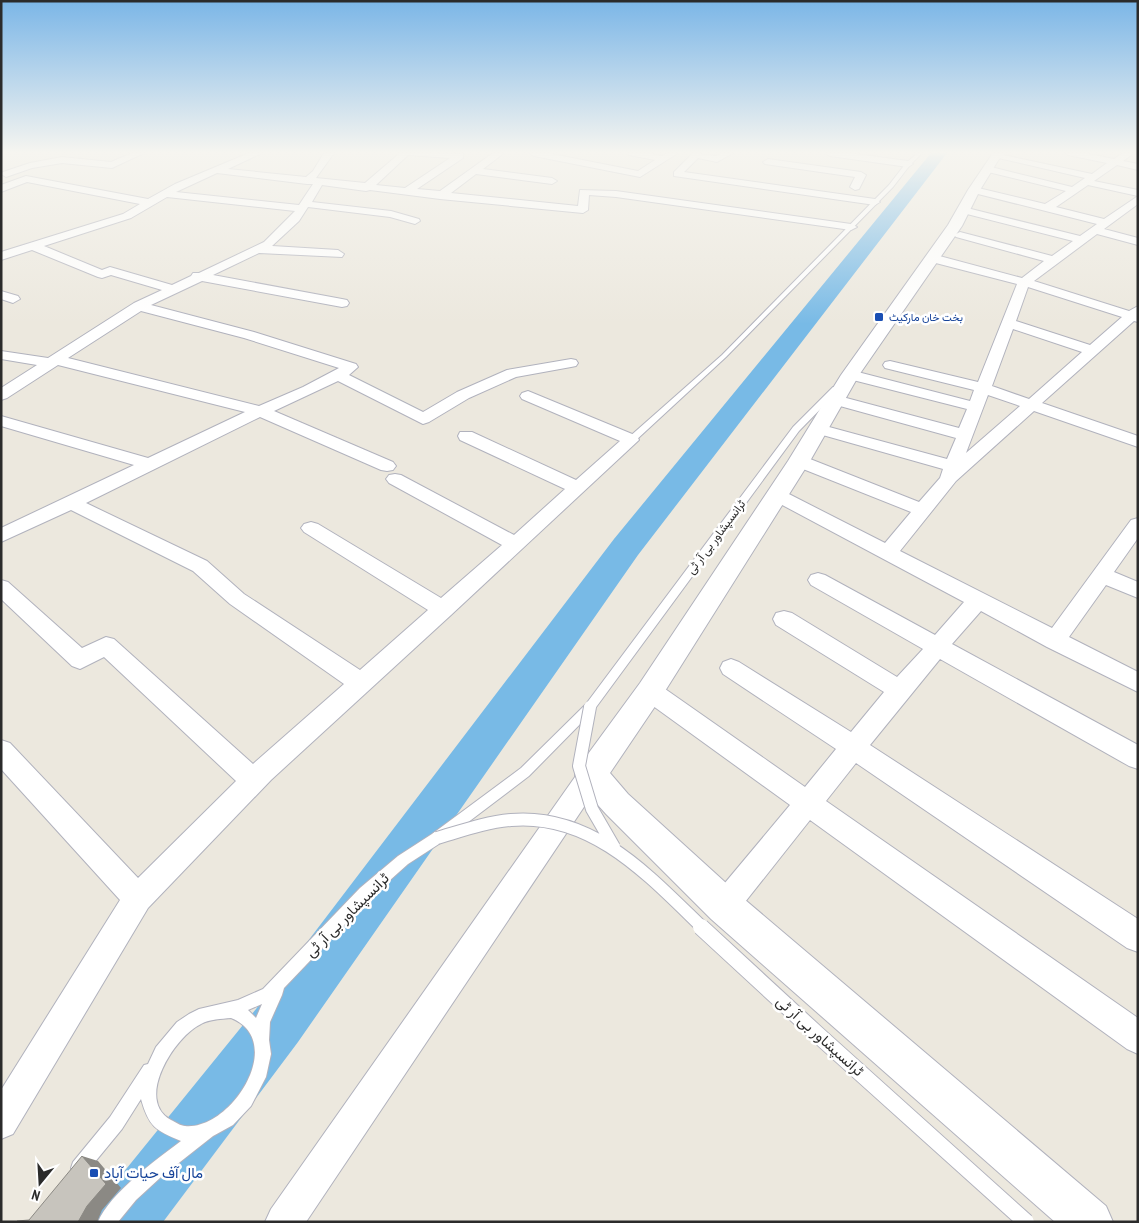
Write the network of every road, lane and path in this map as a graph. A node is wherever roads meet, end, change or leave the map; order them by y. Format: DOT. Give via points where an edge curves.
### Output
graph roads {
  1 [pos="137,210"];
  2 [pos="301,210"];
  3 [pos="342,210"];
  4 [pos="788,210"];
  5 [pos="867,210"];
  6 [pos="963,210"];
  7 [pos="1053,210"];
  8 [pos="1122,210"];
  9 [pos="415,221"];
  10 [pos="1098,226"];
  11 [pos="851,227"];
  12 [pos="960,235"];
  13 [pos="1080,239"];
  14 [pos="1138,242"];
  15 [pos="33,246"];
  16 [pos="258,249"];
  17 [pos="338,254"];
  18 [pos="1,256"];
  19 [pos="932,258"];
  20 [pos="1053,260"];
  21 [pos="197,276"];
  22 [pos="1024,282"];
  23 [pos="172,289"];
  24 [pos="342,303"];
  25 [pos="138,306"];
  26 [pos="1136,315"];
  27 [pos="1008,323"];
  28 [pos="1092,351"];
  29 [pos="1,355"];
  30 [pos="54,362"];
  31 [pos="571,363"];
  32 [pos="890,365"];
  33 [pos="850,375"];
  34 [pos="339,376"];
  35 [pos="983,388"];
  36 [pos="1,395"];
  37 [pos="528,396"];
  38 [pos="835,400"];
  39 [pos="1032,404"];
  40 [pos="976,407"];
  41 [pos="260,411"];
  42 [pos="1,421"];
  43 [pos="818,429"];
  44 [pos="965,435"];
  45 [pos="466,436"];
  46 [pos="632,440"];
  47 [pos="1138,442"];
  48 [pos="799,460"];
  49 [pos="148,464"];
  50 [pos="951,472"];
  51 [pos="578,488"];
  52 [pos="777,496"];
  53 [pos="73,504"];
  54 [pos="923,510"];
  55 [pos="1138,524"];
  56 [pos="311,528"];
  57 [pos="1,536"];
  58 [pos="516,544"];
  59 [pos="887,554"];
  60 [pos="1102,575"];
  61 [pos="818,580"];
  62 [pos="1,587"];
  63 [pos="1138,591"];
  64 [pos="977,600"];
  65 [pos="444,610"];
  66 [pos="784,619"];
  67 [pos="1056,641"];
  68 [pos="937,647"];
  69 [pos="731,668"];
  70 [pos="362,683"];
  71 [pos="1138,684"];
  72 [pos="900,690"];
  73 [pos="650,691"];
  74 [pos="590,707"];
  75 [pos="853,747"];
  76 [pos="1,751"];
  77 [pos="1138,758"];
  78 [pos="591,775"];
  79 [pos="254,780"];
  80 [pos="809,803"];
  81 [pos="437,838"];
  82 [pos="615,849"];
  83 [pos="138,898"];
  84 [pos="724,906"];
  85 [pos="1138,937"];
  86 [pos="285,979"];
  87 [pos="220,1011"];
  88 [pos="1138,1038"];
  89 [pos="262,1043"];
  90 [pos="156,1063"];
  91 [pos="1,1122"];
  92 [pos="212,1129"];
  93 [pos="69,1180"];
  94 [pos="107,1222"];
  95 [pos="284,1222"];
  96 [pos="1026,1222"];
  97 [pos="1090,1222"];
  1 -- 15 [label="street"];
  2 -- 16 [label="street" via="268,244"];
  3 -- 9 [label="street" via="391,214"];
  4 -- 11 [label="street"];
  5 -- 11 [label="lane"];
  6 -- 13 [label="street"];
  6 -- 19 [label="street"];
  7 -- 10 [label="street"];
  8 -- 10 [label="street"];
  10 -- 13 [label="street"];
  10 -- 14 [label="street"];
  11 -- 46 [label="lane" via="724,356"];
  12 -- 20 [label="street"];
  13 -- 20 [label="street"];
  15 -- 18 [label="street"];
  15 -- 23 [label="street" via="102,274 110,271"];
  16 -- 17 [label="street"];
  16 -- 21 [label="street"];
  19 -- 22 [label="street"];
  19 -- 33 [label="street"];
  20 -- 22 [label="street"];
  21 -- 23 [label="street"];
  21 -- 24 [label="street"];
  22 -- 26 [label="street"];
  22 -- 27 [label="street"];
  23 -- 25 [label="street"];
  25 -- 30 [label="street"];
  25 -- 34 [label="street" via="249,335 351,367"];
  26 -- 28 [label="street"];
  27 -- 28 [label="street"];
  27 -- 35 [label="street"];
  28 -- 39 [label="street"];
  29 -- 30 [label="street"];
  30 -- 36 [label="street"];
  30 -- 41 [label="street"];
  31 -- 34 [label="street" via="512,374 463,395 423,419"];
  32 -- 35 [label="street"];
  33 -- 38 [label="street"];
  33 -- 40 [label="street"];
  33 -- 74 [label="lane, ٹرانسپشاور بی آر ٹی" via="796,429"];
  34 -- 41 [label="street"];
  35 -- 39 [label="street"];
  35 -- 40 [label="street"];
  37 -- 46 [label="street"];
  38 -- 43 [label="street"];
  38 -- 44 [label="street"];
  39 -- 47 [label="street"];
  39 -- 50 [label="street"];
  40 -- 44 [label="street"];
  41 -- 49 [label="street"];
  41 -- 58 [label="street" via="391,472"];
  42 -- 49 [label="street"];
  43 -- 48 [label="street"];
  43 -- 50 [label="street"];
  44 -- 50 [label="street"];
  45 -- 51 [label="street"];
  46 -- 51 [label="street"];
  48 -- 52 [label="street"];
  48 -- 54 [label="street"];
  49 -- 53 [label="street"];
  50 -- 54 [label="street"];
  51 -- 58 [label="street"];
  52 -- 59 [label="street"];
  52 -- 73 [label="street"];
  53 -- 57 [label="street"];
  53 -- 70 [label="street" via="200,566 237,599"];
  54 -- 59 [label="street"];
  55 -- 60 [label="street"];
  56 -- 65 [label="street"];
  58 -- 65 [label="street"];
  59 -- 64 [label="street"];
  60 -- 63 [label="street"];
  60 -- 67 [label="street"];
  61 -- 68 [label="street"];
  62 -- 79 [label="street" via="80,660 106,645"];
  64 -- 67 [label="street"];
  64 -- 68 [label="street"];
  65 -- 70 [label="street"];
  66 -- 72 [label="street"];
  67 -- 71 [label="street"];
  68 -- 72 [label="street"];
  68 -- 77 [label="street"];
  69 -- 75 [label="street"];
  70 -- 79 [label="street"];
  72 -- 75 [label="street"];
  73 -- 78 [label="street"];
  73 -- 80 [label="street"];
  74 -- 81 [label="lane, ٹرانسپشاور بی آر ٹی, bridge" via="524,772"];
  74 -- 82 [label="lane, ٹرانسپشاور بی آر ٹی, bridge" via="579,766 592,809"];
  75 -- 80 [label="street"];
  75 -- 85 [label="street"];
  76 -- 83 [label="street"];
  78 -- 84 [label="street"];
  78 -- 95 [label="street"];
  79 -- 83 [label="street"];
  80 -- 84 [label="street"];
  80 -- 88 [label="street"];
  81 -- 82 [label="lane, ٹرانسپشاور بی آر ٹی, bridge" via="474,826 516,819 552,821 589,834"];
  81 -- 86 [label="lane, ٹرانسپشاور بی آر ٹی" via="403,860 364,893"];
  82 -- 96 [label="lane, ٹرانسپشاور بی آر ٹی, bridge"];
  83 -- 91 [label="street"];
  84 -- 97 [label="street"];
  86 -- 87 [label="lane" via="255,1001"];
  86 -- 89 [label="lane" via="262,1021"];
  87 -- 89 [label="lane" via="246,1017 256,1028"];
  87 -- 90 [label="lane" via="194,1019 177,1031 162,1049"];
  89 -- 92 [label="lane" via="257,1082 230,1117"];
  90 -- 92 [label="lane" via="149,1090 152,1109 162,1124 176,1132 193,1134"];
  90 -- 93 [label="lane" via="116,1123"];
  92 -- 94 [label="lane" via="155,1171"];
}
